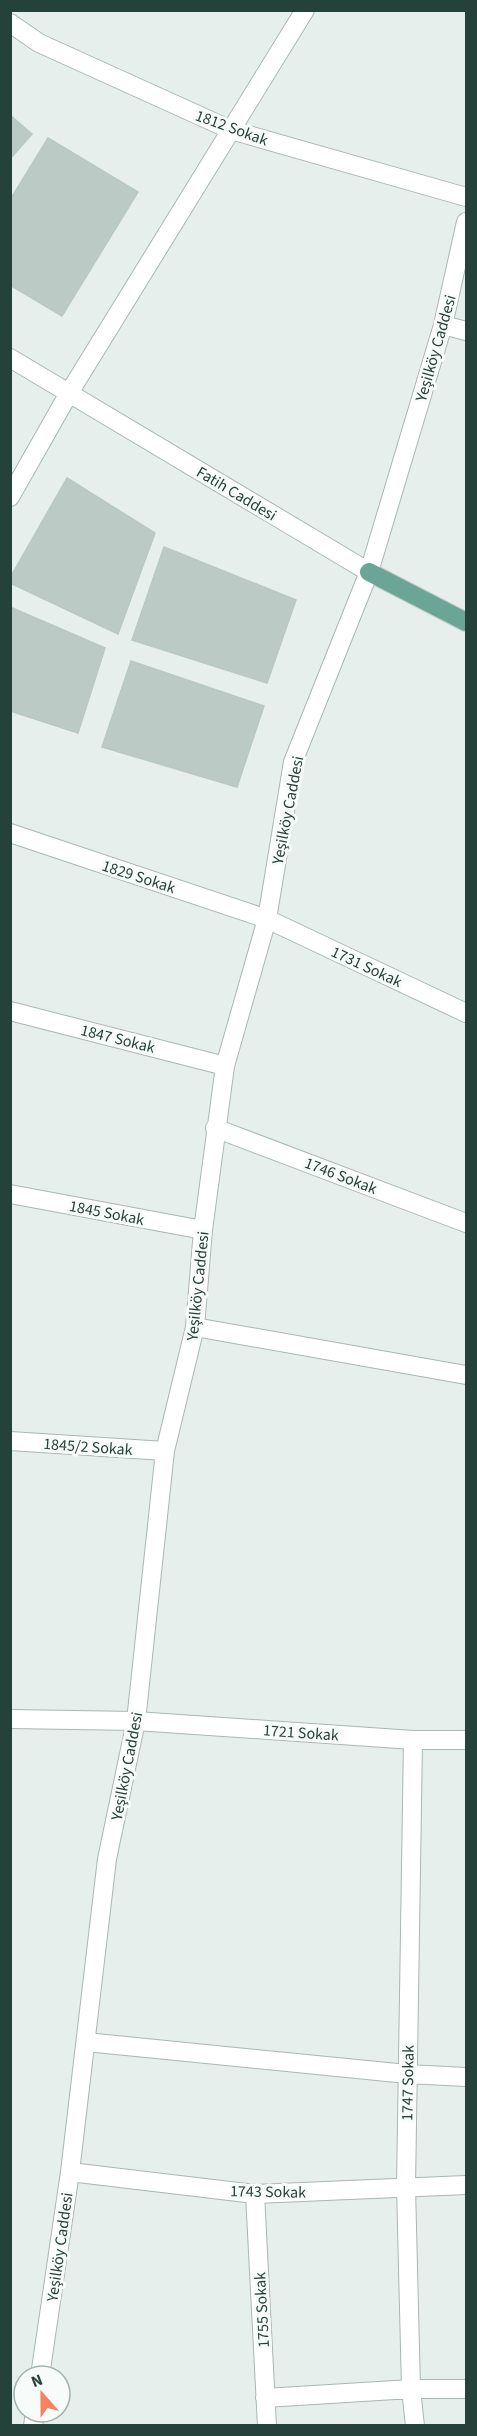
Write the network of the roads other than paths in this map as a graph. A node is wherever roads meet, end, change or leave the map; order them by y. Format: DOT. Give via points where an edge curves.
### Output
graph roads {
  1 [pos="304,10"];
  2 [pos="10,23"];
  3 [pos="231,130"];
  4 [pos="466,197"];
  5 [pos="466,222"];
  6 [pos="444,324"];
  7 [pos="466,332"];
  8 [pos="10,358"];
  9 [pos="69,393"];
  10 [pos="10,497"];
  11 [pos="369,572"];
  12 [pos="466,622"];
  13 [pos="10,833"];
  14 [pos="267,919"];
  15 [pos="10,1011"];
  16 [pos="466,1013"];
  17 [pos="225,1066"];
  18 [pos="215,1128"];
  19 [pos="10,1194"];
  20 [pos="466,1223"];
  21 [pos="203,1230"];
  22 [pos="195,1327"];
  23 [pos="466,1375"];
  24 [pos="10,1442"];
  25 [pos="165,1451"];
  26 [pos="10,1719"];
  27 [pos="136,1720"];
  28 [pos="413,1740"];
  29 [pos="466,1740"];
  30 [pos="86,2042"];
  31 [pos="407,2074"];
  32 [pos="466,2077"];
  33 [pos="70,2172"];
  34 [pos="466,2185"];
  35 [pos="406,2187"];
  36 [pos="255,2194"];
  37 [pos="42,2364"];
  38 [pos="411,2389"];
  39 [pos="466,2389"];
  40 [pos="265,2398"];
  41 [pos="267,2426"];
  42 [pos="415,2426"];
  1 -- 3 [label="street"];
  2 -- 3 [label="street, 1812 Sokak" via="39,43"];
  3 -- 4 [label="street, 1812 Sokak"];
  3 -- 9 [label="street"];
  5 -- 6 [label="street, Yeşilköy Caddesi"];
  6 -- 7 [label="street"];
  6 -- 11 [label="street, Yeşilköy Caddesi"];
  8 -- 9 [label="street, Fatih Caddesi"];
  9 -- 10 [label="street"];
  9 -- 11 [label="street, Fatih Caddesi"];
  11 -- 12 [label="main road, Fatih Caddesi"];
  11 -- 14 [label="street, Yeşilköy Caddesi" via="293,762"];
  13 -- 14 [label="street, 1829 Sokak"];
  14 -- 16 [label="street, 1731 Sokak"];
  14 -- 17 [label="street, Yeşilköy Caddesi"];
  15 -- 17 [label="street, 1847 Sokak"];
  17 -- 18 [label="street, Yeşilköy Caddesi"];
  18 -- 20 [label="street, 1746 Sokak"];
  18 -- 21 [label="street, Yeşilköy Caddesi"];
  19 -- 21 [label="street, 1845 Sokak"];
  21 -- 22 [label="street, Yeşilköy Caddesi"];
  22 -- 23 [label="street"];
  22 -- 25 [label="street, Yeşilköy Caddesi"];
  24 -- 25 [label="street, 1845/2 Sokak"];
  25 -- 27 [label="street, Yeşilköy Caddesi"];
  26 -- 27 [label="street, 1721 Sokak"];
  27 -- 28 [label="street, 1721 Sokak"];
  27 -- 30 [label="street, Yeşilköy Caddesi" via="107,1859"];
  28 -- 29 [label="street, 1721 Sokak"];
  28 -- 31 [label="street, 1747 Sokak"];
  30 -- 31 [label="street"];
  30 -- 33 [label="street, Yeşilköy Caddesi"];
  31 -- 32 [label="street"];
  31 -- 35 [label="street, 1747 Sokak"];
  33 -- 36 [label="street, 1743 Sokak"];
  33 -- 37 [label="street, Yeşilköy Caddesi"];
  34 -- 35 [label="street, 1743 Sokak"];
  35 -- 36 [label="street, 1743 Sokak"];
  35 -- 38 [label="street, 1747 Sokak"];
  36 -- 40 [label="street, 1755 Sokak"];
  38 -- 39 [label="street"];
  38 -- 40 [label="street"];
  38 -- 42 [label="street, 1747 Sokak"];
  40 -- 41 [label="street, 1755 Sokak"];
}
